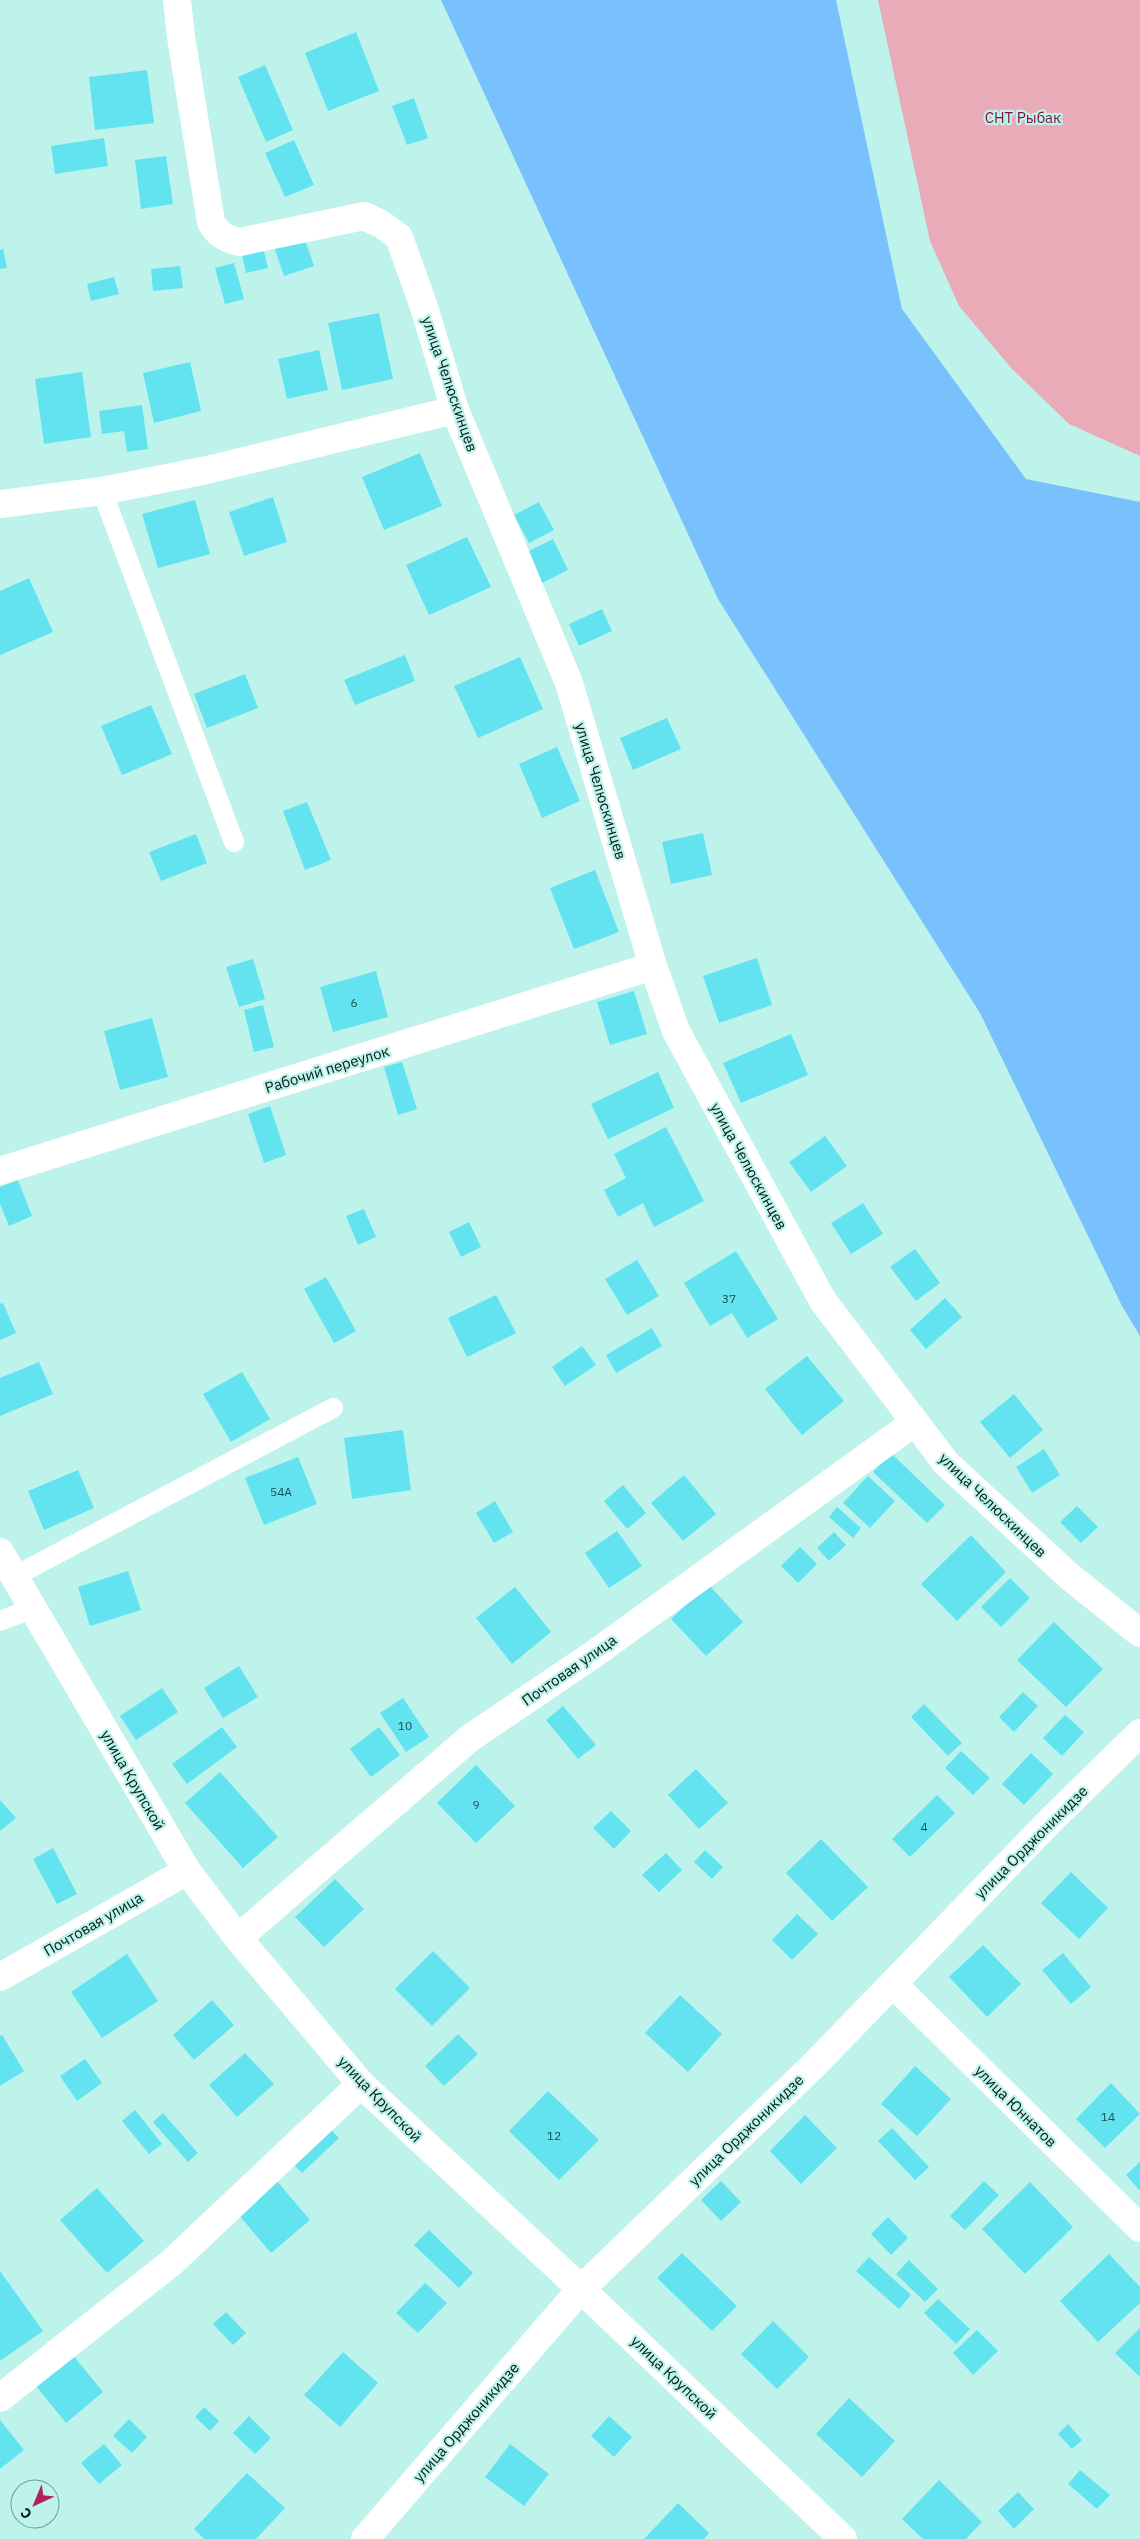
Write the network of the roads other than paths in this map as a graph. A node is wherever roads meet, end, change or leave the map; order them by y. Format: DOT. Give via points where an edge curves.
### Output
graph roads {
  1 [pos="177,0"];
  2 [pos="455,410"];
  3 [pos="102,491"];
  4 [pos="0,504"];
  5 [pos="234,842"];
  6 [pos="653,966"];
  7 [pos="0,1171"];
  8 [pos="333,1408"];
  9 [pos="915,1422"];
  10 [pos="0,1552"];
  11 [pos="15,1576"];
  12 [pos="33,1608"];
  13 [pos="0,1621"];
  14 [pos="1140,1633"];
  15 [pos="1140,1733"];
  16 [pos="187,1871"];
  17 [pos="238,1938"];
  18 [pos="0,1977"];
  19 [pos="893,1984"];
  20 [pos="360,2084"];
  21 [pos="1140,2228"];
  22 [pos="581,2289"];
  23 [pos="0,2398"];
  24 [pos="365,2539"];
  25 [pos="843,2539"];
  1 -- 2 [label="street, улица Челюскинцев" via="209,212 215,230 240,242 364,216 381,224 398,237"];
  2 -- 3 [label="street" via="207,470"];
  2 -- 6 [label="street, улица Челюскинцев" via="569,683"];
  3 -- 4 [label="street"];
  3 -- 5 [label="lane"];
  6 -- 7 [label="street, Рабочий переулок"];
  6 -- 9 [label="street, улица Челюскинцев" via="676,1031 823,1301"];
  8 -- 11 [label="lane"];
  9 -- 14 [label="street, улица Челюскинцев" via="946,1463 1069,1576"];
  9 -- 17 [label="street, Почтовая улица" via="594,1654 470,1738"];
  10 -- 11 [label="street, улица Крупской"];
  11 -- 12 [label="street, улица Крупской"];
  12 -- 13 [label="lane"];
  12 -- 16 [label="street, улица Крупской"];
  15 -- 19 [label="street, улица Орджоникидзе"];
  16 -- 17 [label="street, улица Крупской"];
  16 -- 18 [label="street, Почтовая улица"];
  17 -- 20 [label="street, улица Крупской"];
  19 -- 21 [label="street, улица Юннатов"];
  19 -- 22 [label="street, улица Орджоникидзе" via="815,2064"];
  20 -- 22 [label="street, улица Крупской"];
  20 -- 23 [label="street" via="171,2263"];
  22 -- 24 [label="street, улица Орджоникидзе"];
  22 -- 25 [label="street, улица Крупской"];
}
